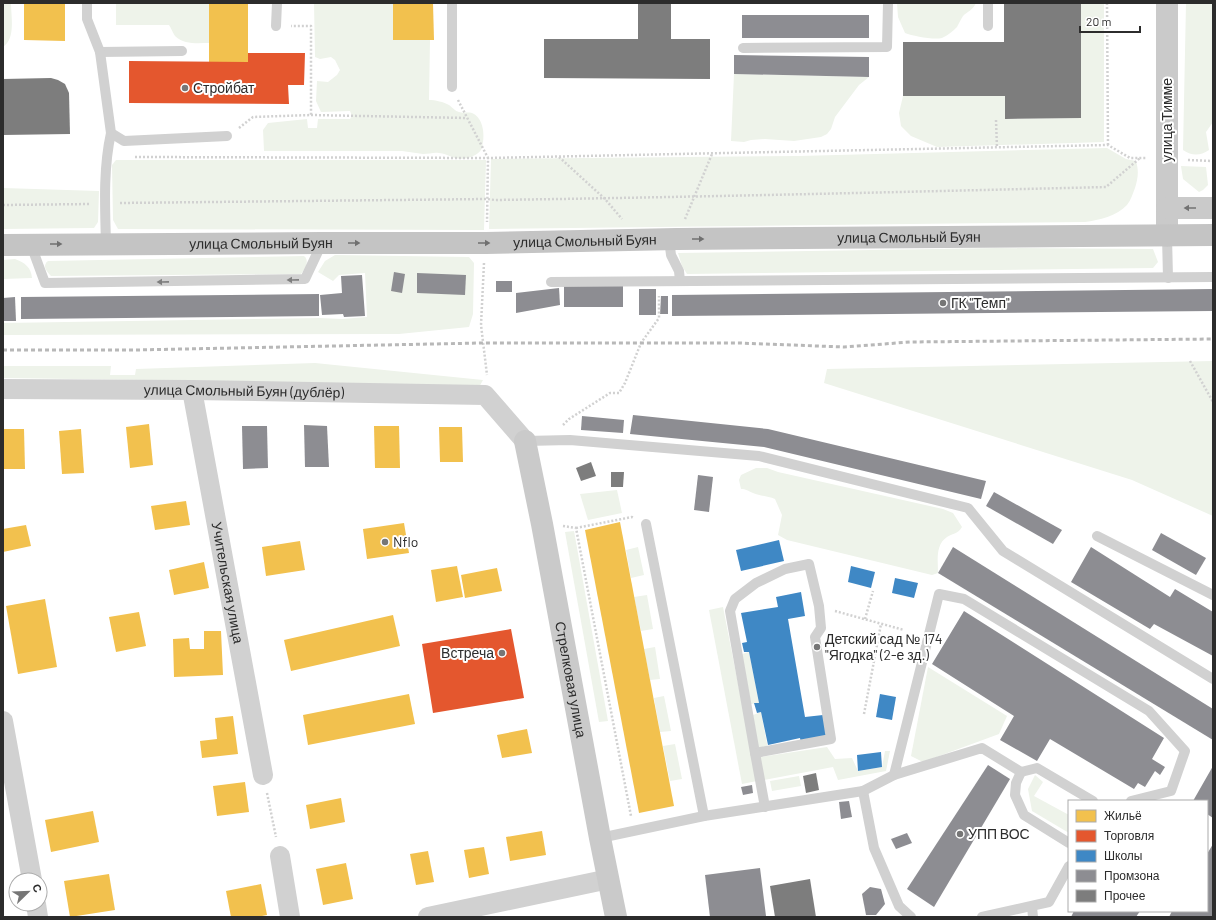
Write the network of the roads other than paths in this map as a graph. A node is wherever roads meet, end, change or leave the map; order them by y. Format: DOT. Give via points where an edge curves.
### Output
graph roads {
  1 [pos="87,3"];
  2 [pos="276,3"];
  3 [pos="452,3"];
  4 [pos="888,3"];
  5 [pos="988,3"];
  6 [pos="1167,3"];
  7 [pos="276,26"];
  8 [pos="988,26"];
  9 [pos="743,48"];
  10 [pos="182,51"];
  11 [pos="100,52"];
  12 [pos="452,87"];
  13 [pos="111,133"];
  14 [pos="227,136"];
  15 [pos="1167,208"];
  16 [pos="1213,208"];
  17 [pos="1213,235"];
  18 [pos="1167,236"];
  19 [pos="669,239"];
  20 [pos="322,243"];
  21 [pos="106,244"];
  22 [pos="3,245"];
  23 [pos="31,245"];
  24 [pos="1213,277"];
  25 [pos="1168,278"];
  26 [pos="678,281"];
  27 [pos="551,282"];
  28 [pos="3,389"];
  29 [pos="192,390"];
  30 [pos="525,441"];
  31 [pos="646,524"];
  32 [pos="1097,536"];
  33 [pos="1213,594"];
  34 [pos="1213,679"];
  35 [pos="3,721"];
  36 [pos="755,753"];
  37 [pos="1021,772"];
  38 [pos="263,775"];
  39 [pos="894,775"];
  40 [pos="863,791"];
  41 [pos="1091,800"];
  42 [pos="1134,800"];
  43 [pos="764,807"];
  44 [pos="704,816"];
  45 [pos="600,838"];
  46 [pos="1068,842"];
  47 [pos="280,856"];
  48 [pos="1068,868"];
  49 [pos="31,872"];
  50 [pos="609,879"];
  51 [pos="1032,912"];
  52 [pos="290,917"];
  53 [pos="428,917"];
  54 [pos="616,917"];
  55 [pos="911,917"];
  56 [pos="982,917"];
  1 -- 11 [label="lane" via="87,19"];
  2 -- 7 [label="lane"];
  3 -- 12 [label="lane"];
  4 -- 9 [label="lane" via="887,47"];
  5 -- 8 [label="lane"];
  6 -- 15 [label="street, улица Тимме"];
  10 -- 11 [label="lane"];
  11 -- 13 [label="lane"];
  13 -- 14 [label="lane" via="124,141"];
  13 -- 21 [label="lane" via="106,155"];
  16 -- 15 [label="street, one-way"];
  15 -- 18 [label="street, улица Тимме"];
  17 -- 18 [label="main road, улица Смольный Буян"];
  19 -- 18 [label="main road, улица Смольный Буян, one-way"];
  18 -- 25 [label="lane"];
  20 -- 19 [label="main road, улица Смольный Буян, one-way"];
  19 -- 26 [label="lane" via="671,255 679,271"];
  20 -- 21 [label="main road, улица Смольный Буян"];
  20 -- 23 [label="lane, one-way" via="305,279 46,283"];
  23 -- 21 [label="main road, улица Смольный Буян, one-way"];
  22 -- 23 [label="main road, улица Смольный Буян"];
  24 -- 25 [label="lane"];
  25 -- 26 [label="lane"];
  26 -- 27 [label="lane"];
  28 -- 29 [label="street, улица Смольный Буян (дублёр)"];
  29 -- 30 [label="street, улица Смольный Буян (дублёр)" via="486,386"];
  29 -- 38 [label="street, Учительская улица"];
  30 -- 34 [label="lane" via="570,440 759,456 968,508 1003,551"];
  30 -- 45 [label="street, Стрелковая улица"];
  31 -- 44 [label="lane"];
  32 -- 33 [label="lane"];
  35 -- 49 [label="street"];
  36 -- 36 [label="lane" via="832,739 815,637 821,628 819,606 809,564 785,569 756,583 735,599 730,611"];
  36 -- 43 [label="lane"];
  37 -- 39 [label="lane" via="982,748"];
  37 -- 41 [label="lane" via="1037,768"];
  37 -- 46 [label="lane" via="1014,795 1024,815"];
  39 -- 40 [label="lane"];
  39 -- 42 [label="lane" via="939,594 964,599 1149,711 1185,751 1171,791"];
  40 -- 43 [label="lane"];
  40 -- 55 [label="lane" via="874,848 899,906"];
  43 -- 44 [label="lane"];
  44 -- 45 [label="lane"];
  45 -- 50 [label="street, Стрелковая улица"];
  47 -- 52 [label="street"];
  48 -- 51 [label="lane" via="1049,902"];
  50 -- 53 [label="street"];
  50 -- 54 [label="street, Стрелковая улица"];
  51 -- 56 [label="lane"];
}
